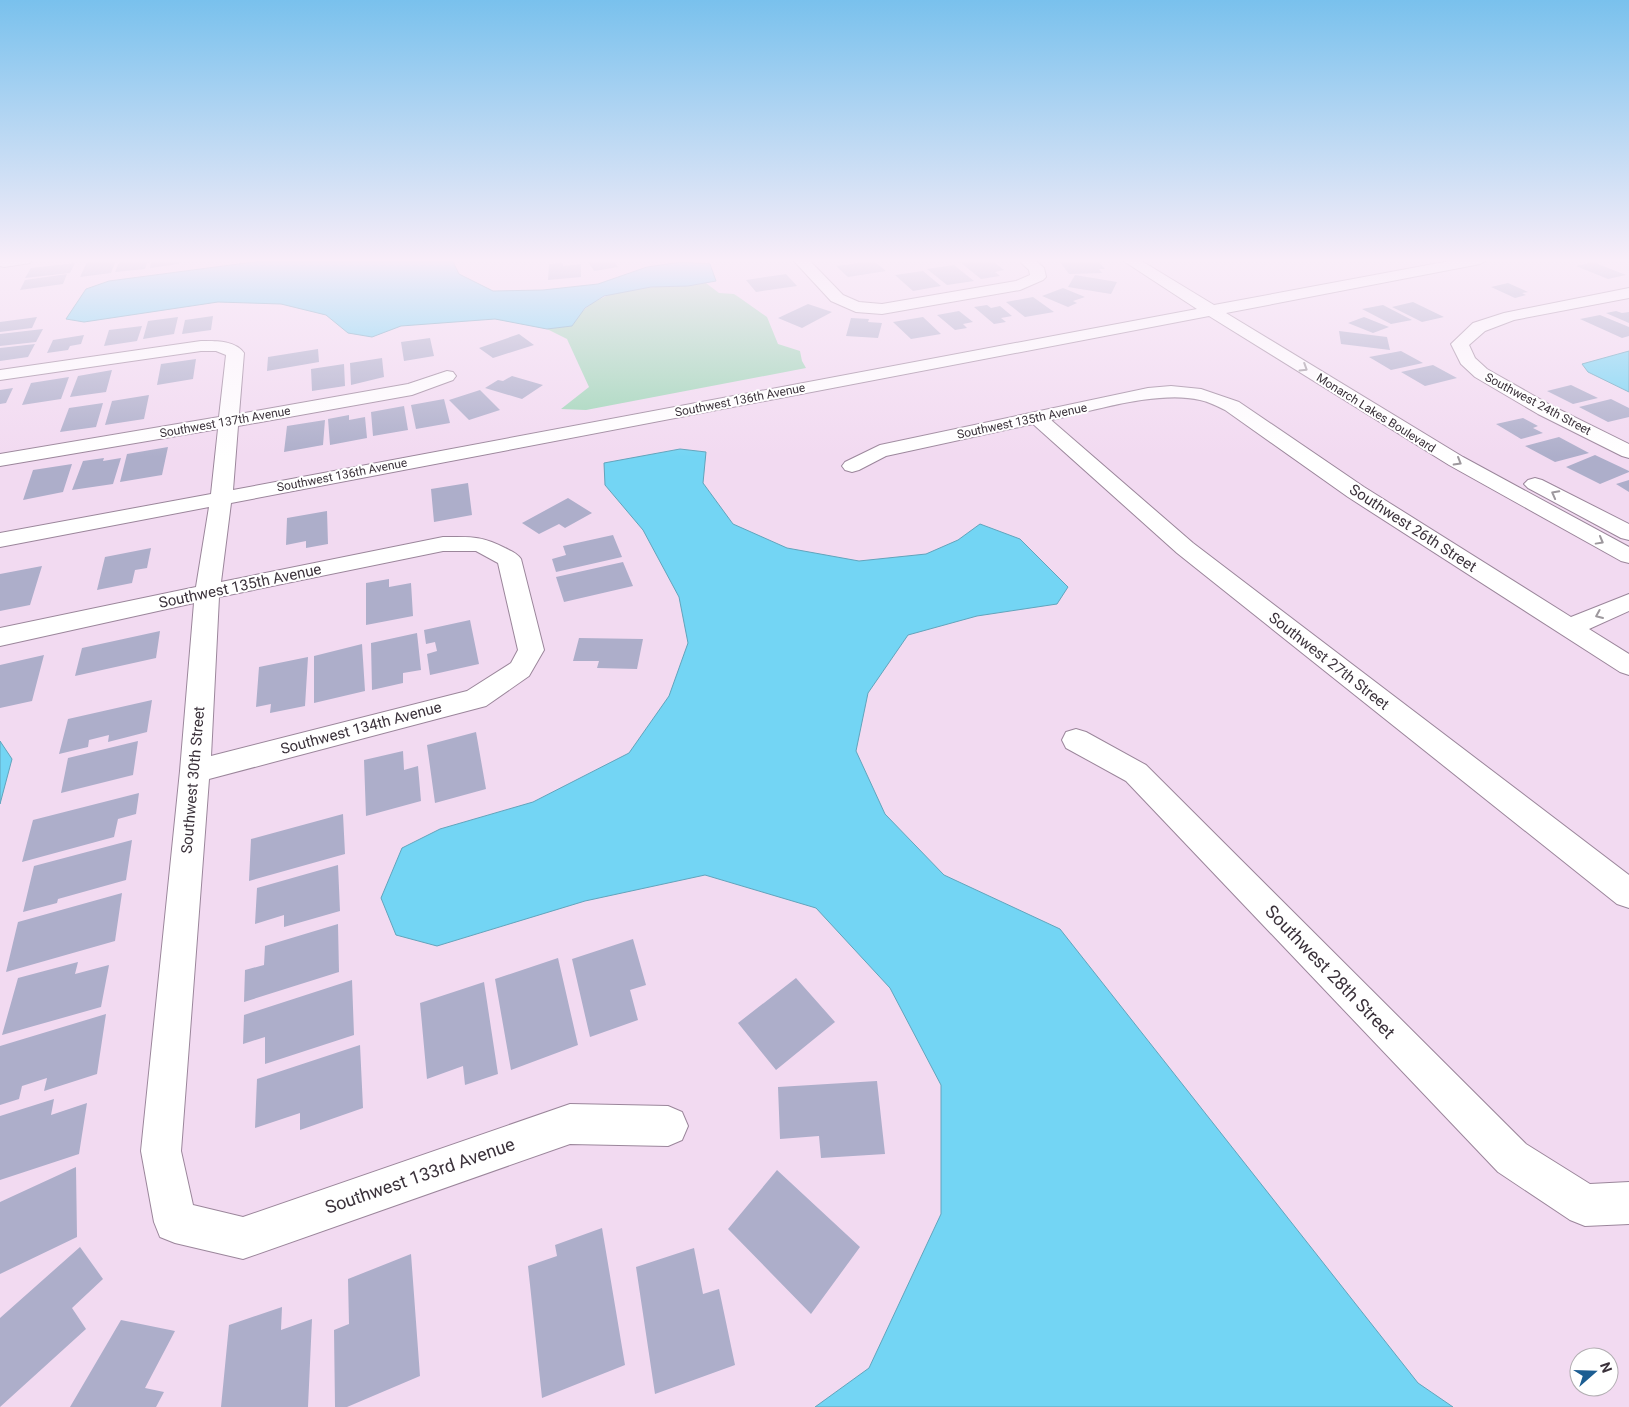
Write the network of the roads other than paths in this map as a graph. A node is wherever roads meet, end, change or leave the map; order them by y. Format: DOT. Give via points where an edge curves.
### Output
graph roads {
  1 [pos="1133,326"];
  2 [pos="1235,326"];
  3 [pos="1263,326"];
  4 [pos="1483,326"];
  5 [pos="0,375"];
  6 [pos="447,376"];
  7 [pos="1196,392"];
  8 [pos="1037,418"];
  9 [pos="227,422"];
  10 [pos="1450,436"];
  11 [pos="1467,446"];
  12 [pos="1629,452"];
  13 [pos="1484,456"];
  14 [pos="0,460"];
  15 [pos="852,466"];
  16 [pos="1518,474"];
  17 [pos="222,498"];
  18 [pos="1629,533"];
  19 [pos="0,540"];
  20 [pos="1629,556"];
  21 [pos="207,592"];
  22 [pos="1629,602"];
  23 [pos="1569,628"];
  24 [pos="0,637"];
  25 [pos="1624,657"];
  26 [pos="520,669"];
  27 [pos="1076,740"];
  28 [pos="195,771"];
  29 [pos="1629,894"];
  30 [pos="668,1126"];
  31 [pos="1629,1202"];
  32 [pos="175,1222"];
  1 -- 17 [label="street, Southwest 136th Avenue"];
  2 -- 20 [label="street, Monarch Lakes Boulevard, one-way" via="1456,461"];
  3 -- 10 [label="street, Monarch Lakes Boulevard"];
  4 -- 12 [label="street, Southwest 24th Street" via="1460,344 1467,360 1481,373 1545,410"];
  5 -- 9 [label="street, Southwest 30th Street" via="219,346 234,353"];
  6 -- 9 [label="street, Southwest 137th Avenue" via="412,389"];
  7 -- 8 [label="street, Southwest 135th Avenue" via="1148,394"];
  7 -- 23 [label="street, Southwest 26th Street" via="1215,396 1232,406 1356,492"];
  8 -- 15 [label="street, Southwest 135th Avenue" via="880,451"];
  8 -- 29 [label="street, Southwest 27th Street" via="1185,548"];
  9 -- 14 [label="street, Southwest 137th Avenue"];
  9 -- 17 [label="street, Southwest 30th Street"];
  11 -- 13 [label="street"];
  18 -- 16 [label="street, one-way"];
  17 -- 19 [label="street, Southwest 136th Avenue"];
  17 -- 21 [label="street, Southwest 30th Street"];
  21 -- 24 [label="street, Southwest 135th Avenue"];
  21 -- 26 [label="street, Southwest 135th Avenue" via="443,544 480,544 509,560 531,650"];
  21 -- 28 [label="street, Southwest 30th Street"];
  22 -- 23 [label="street, one-way"];
  23 -- 25 [label="street, Southwest 26th Street"];
  26 -- 28 [label="street, Southwest 134th Avenue" via="476,698"];
  27 -- 31 [label="street, Southwest 28th Street" via="1136,773 1512,1158 1585,1205"];
  28 -- 32 [label="street, Southwest 30th Street" via="160,1151"];
  30 -- 32 [label="street, Southwest 133rd Avenue" via="570,1124 243,1238"];
}
